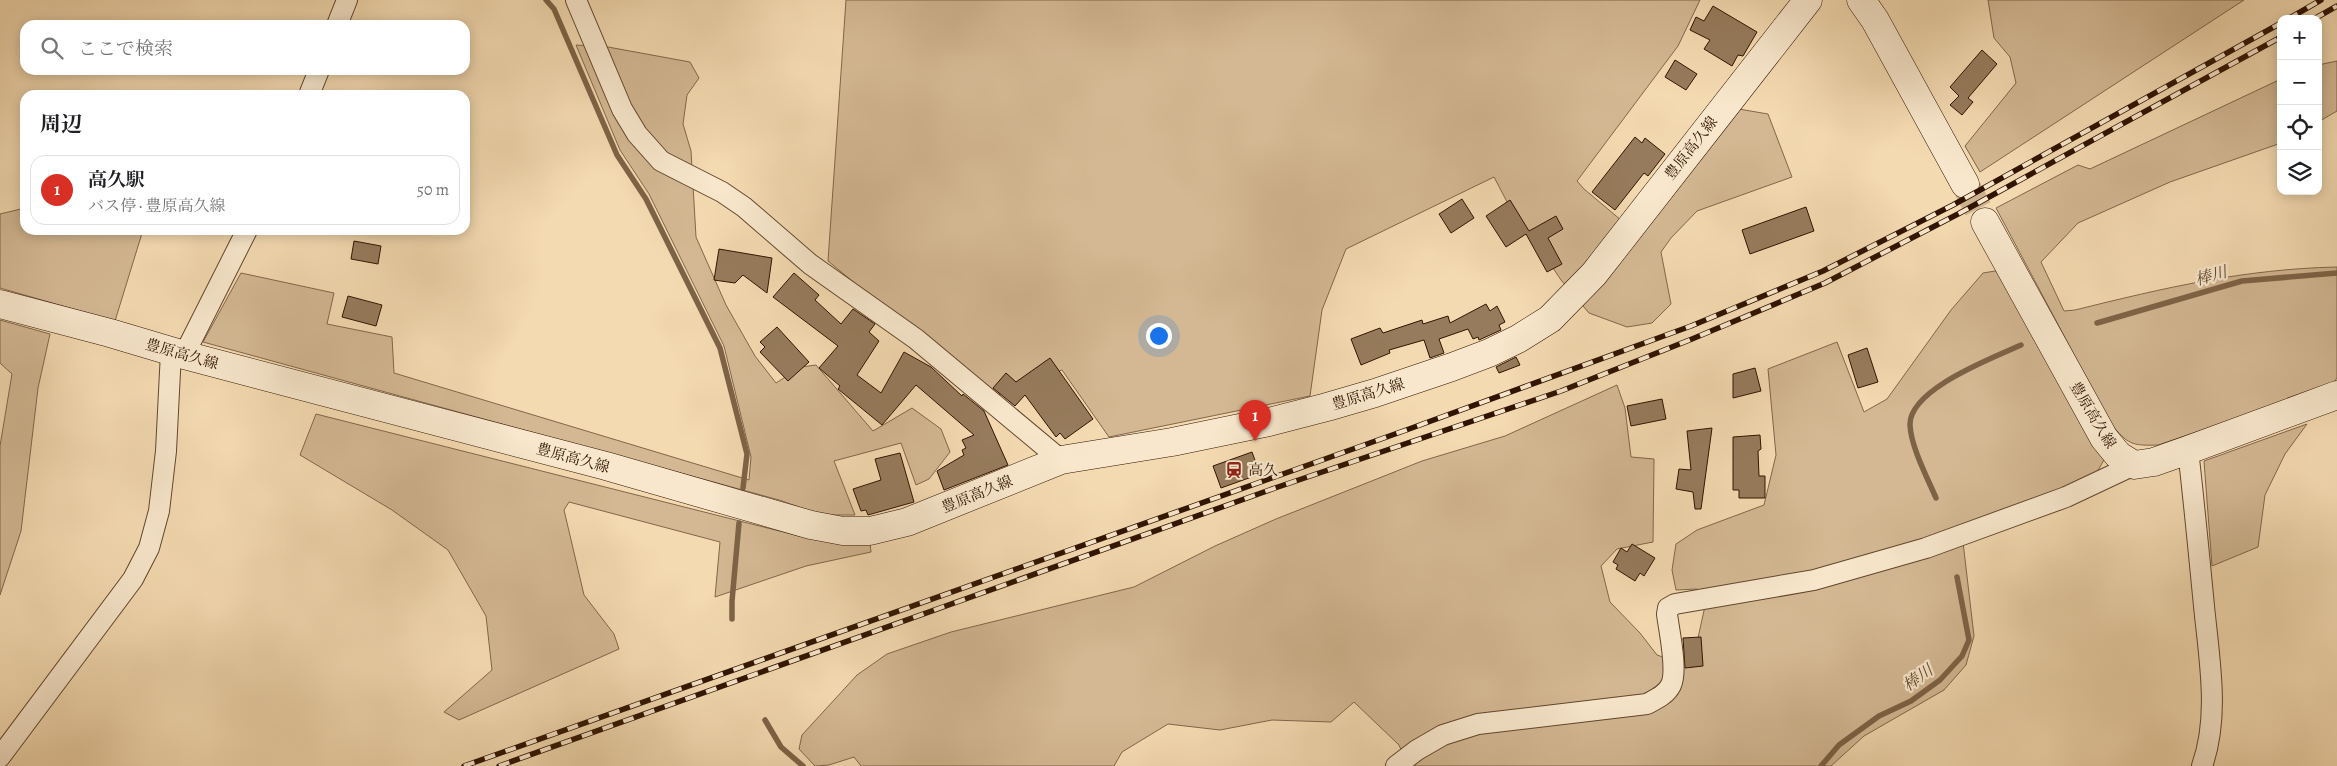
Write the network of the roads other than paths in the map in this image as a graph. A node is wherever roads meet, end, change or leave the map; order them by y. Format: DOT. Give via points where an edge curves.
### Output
graph roads {
  1 [pos="347,0"];
  2 [pos="576,0"];
  3 [pos="1808,0"];
  4 [pos="1862,0"];
  5 [pos="339,20"];
  6 [pos="317,75"];
  7 [pos="311,90"];
  8 [pos="1965,184"];
  9 [pos="1985,222"];
  10 [pos="244,235"];
  11 [pos="0,304"];
  12 [pos="177,354"];
  13 [pos="2337,395"];
  14 [pos="2188,450"];
  15 [pos="1061,460"];
  16 [pos="2134,465"];
  17 [pos="0,757"];
  18 [pos="1396,766"];
  19 [pos="2202,766"];
  1 -- 5 [label="street"];
  2 -- 15 [label="street" via="622,109 637,134 661,161 744,207 810,264 916,339"];
  3 -- 15 [label="main road, 豊原高久線" via="1594,274 1550,319 1518,339 1452,367 1327,407 1172,442"];
  4 -- 8 [label="main road"];
  6 -- 7 [label="street"];
  9 -- 16 [label="main road, 豊原高久線" via="2104,438 2118,455"];
  10 -- 12 [label="street"];
  11 -- 12 [label="main road, 豊原高久線"];
  12 -- 15 [label="main road, 豊原高久線" via="843,531 870,530 906,522"];
  12 -- 17 [label="street" via="159,511 149,548 133,579"];
  13 -- 14 [label="main road"];
  14 -- 16 [label="main road"];
  14 -- 19 [label="street" via="2210,666 2212,716"];
  16 -- 18 [label="street" via="2066,497 1926,548 1814,580 1675,604 1668,608 1667,614 1674,666 1672,684 1662,697 1647,704 1478,724 1443,735"];
}
